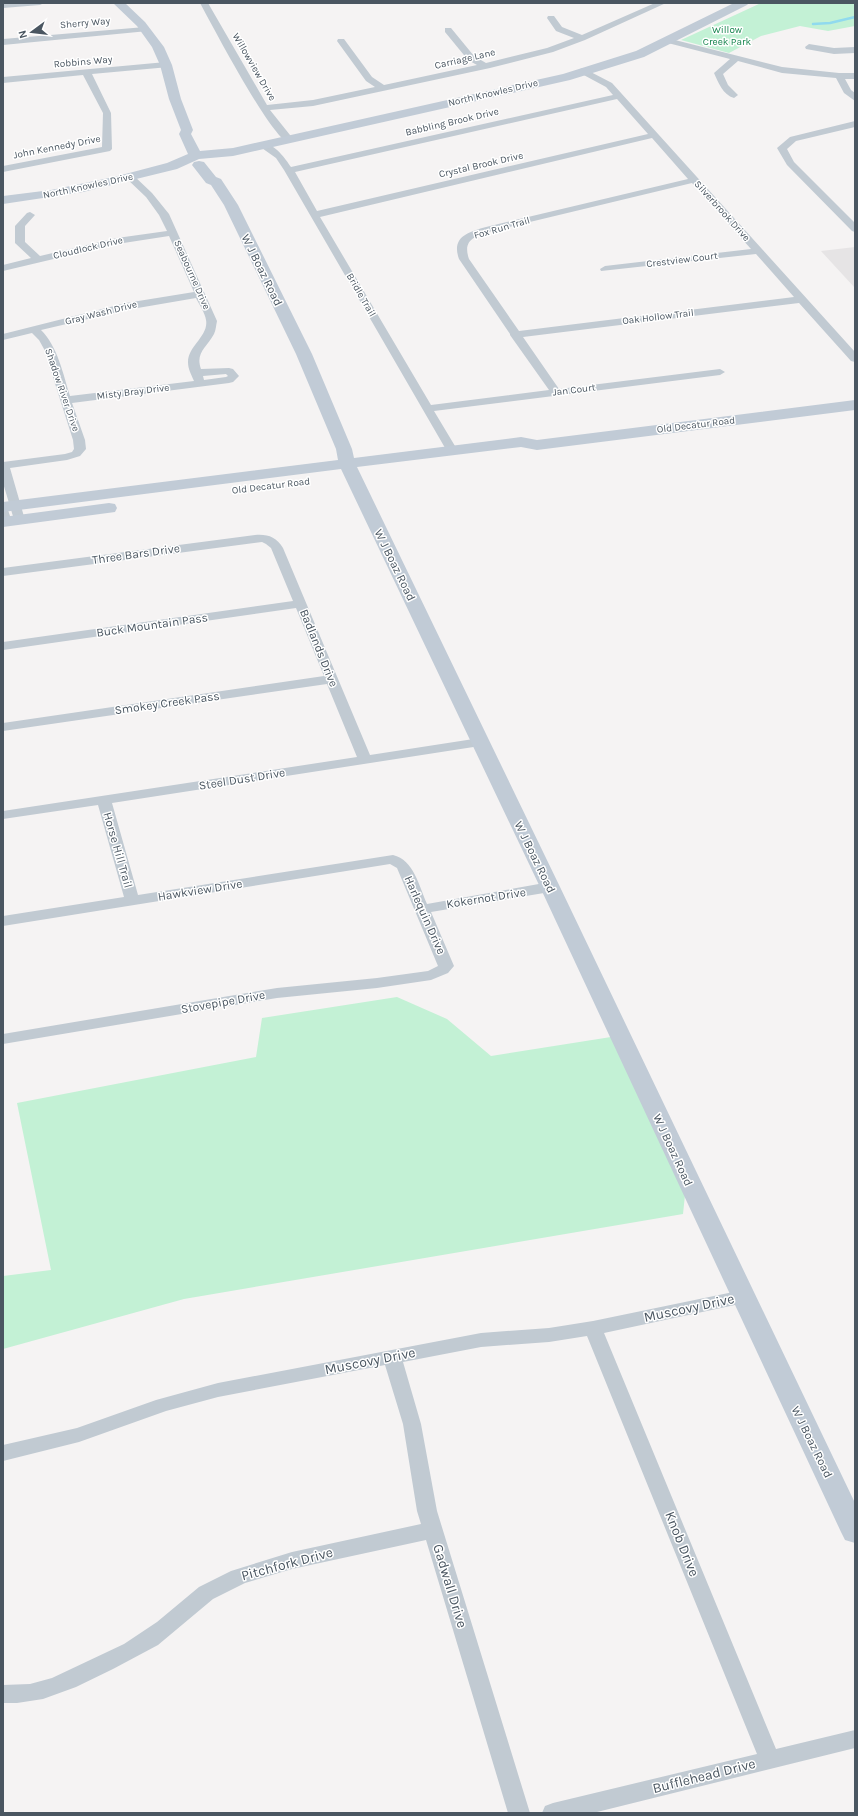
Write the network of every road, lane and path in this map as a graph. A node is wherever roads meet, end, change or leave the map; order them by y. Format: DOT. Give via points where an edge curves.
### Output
graph roads {
  1 [pos="40,3"];
  2 [pos="119,3"];
  3 [pos="204,3"];
  4 [pos="662,3"];
  5 [pos="743,3"];
  6 [pos="3,6"];
  7 [pos="551,18"];
  8 [pos="145,29"];
  9 [pos="448,30"];
  10 [pos="582,38"];
  11 [pos="667,40"];
  12 [pos="340,41"];
  13 [pos="3,42"];
  14 [pos="809,47"];
  15 [pos="855,50"];
  16 [pos="737,58"];
  17 [pos="166,65"];
  18 [pos="485,66"];
  19 [pos="584,71"];
  20 [pos="86,72"];
  21 [pos="839,76"];
  22 [pos="855,76"];
  23 [pos="3,80"];
  24 [pos="383,88"];
  25 [pos="734,95"];
  26 [pos="619,96"];
  27 [pos="855,98"];
  28 [pos="265,108"];
  29 [pos="855,124"];
  30 [pos="654,135"];
  31 [pos="289,140"];
  32 [pos="264,146"];
  33 [pos="202,159"];
  34 [pos="3,169"];
  35 [pos="289,170"];
  36 [pos="130,177"];
  37 [pos="694,180"];
  38 [pos="3,200"];
  39 [pos="30,215"];
  40 [pos="314,216"];
  41 [pos="853,225"];
  42 [pos="173,234"];
  43 [pos="758,251"];
  44 [pos="38,260"];
  45 [pos="3,268"];
  46 [pos="606,269"];
  47 [pos="200,294"];
  48 [pos="802,299"];
  49 [pos="34,329"];
  50 [pos="515,334"];
  51 [pos="3,337"];
  52 [pos="855,359"];
  53 [pos="720,372"];
  54 [pos="198,378"];
  55 [pos="556,392"];
  56 [pos="66,400"];
  57 [pos="855,405"];
  58 [pos="427,408"];
  59 [pos="537,445"];
  60 [pos="452,451"];
  61 [pos="4,465"];
  62 [pos="349,469"];
  63 [pos="8,515"];
  64 [pos="268,540"];
  65 [pos="3,572"];
  66 [pos="300,604"];
  67 [pos="3,646"];
  68 [pos="331,679"];
  69 [pos="3,727"];
  70 [pos="480,742"];
  71 [pos="365,759"];
  72 [pos="104,800"];
  73 [pos="3,816"];
  74 [pos="398,861"];
  75 [pos="550,887"];
  76 [pos="132,901"];
  77 [pos="422,908"];
  78 [pos="3,922"];
  79 [pos="443,970"];
  80 [pos="3,1039"];
  81 [pos="743,1297"];
  82 [pos="593,1328"];
  83 [pos="392,1357"];
  84 [pos="3,1453"];
  85 [pos="433,1530"];
  86 [pos="855,1532"];
  87 [pos="3,1694"];
  88 [pos="855,1740"];
  89 [pos="770,1760"];
  90 [pos="519,1813"];
  91 [pos="553,1813"];
  1 -- 6 [label="street"];
  2 -- 8 [label="street, W J Boaz Road"];
  3 -- 28 [label="street, Willowview Drive"];
  4 -- 10 [label="street, Carriage Lane"];
  5 -- 11 [label="street, North Knowles Drive"];
  7 -- 10 [label="street" via="559,29"];
  8 -- 13 [label="street, Sherry Way"];
  8 -- 17 [label="street, W J Boaz Road" via="158,47"];
  9 -- 18 [label="street" via="471,58"];
  10 -- 18 [label="street, Carriage Lane" via="550,50"];
  11 -- 16 [label="street"];
  11 -- 19 [label="street, North Knowles Drive" via="640,54"];
  12 -- 24 [label="street" via="369,79"];
  14 -- 15 [label="street" via="834,51"];
  16 -- 21 [label="street" via="782,70"];
  16 -- 25 [label="street" via="718,73 724,86"];
  17 -- 20 [label="street, Robbins Way"];
  17 -- 33 [label="street, W J Boaz Road" via="187,130 185,134"];
  18 -- 24 [label="street, Carriage Lane"];
  19 -- 26 [label="street, Silverbrook Drive" via="609,85"];
  19 -- 31 [label="street, North Knowles Drive"];
  20 -- 23 [label="street, Robbins Way"];
  20 -- 34 [label="street, John Kennedy Drive" via="107,113 107,149"];
  21 -- 22 [label="street"];
  21 -- 27 [label="street" via="847,92"];
  24 -- 28 [label="street, Carriage Lane" via="313,103"];
  26 -- 30 [label="street, Silverbrook Drive"];
  26 -- 35 [label="street, Babbling Brook Drive"];
  28 -- 31 [label="street, Willowview Drive"];
  29 -- 41 [label="street" via="793,139 782,148 790,163"];
  30 -- 37 [label="street, Silverbrook Drive"];
  30 -- 40 [label="street, Crystal Brook Drive"];
  31 -- 32 [label="street, North Knowles Drive"];
  32 -- 33 [label="street, North Knowles Drive"];
  32 -- 35 [label="street, Bridle Trail" via="279,156"];
  33 -- 36 [label="street, North Knowles Drive"];
  33 -- 62 [label="street, W J Boaz Road" via="211,180 216,182 231,205 304,354 344,449"];
  35 -- 40 [label="street, Bridle Trail"];
  36 -- 38 [label="street, North Knowles Drive" via="33,197"];
  36 -- 42 [label="street, Seabourne Drive" via="158,205"];
  37 -- 43 [label="street, Silverbrook Drive"];
  37 -- 50 [label="street, Fox Run Trail" via="489,229 463,242 460,252 464,260"];
  39 -- 44 [label="street" via="20,226 20,243"];
  40 -- 58 [label="street, Bridle Trail"];
  42 -- 44 [label="street, Cloudlock Drive" via="132,238"];
  42 -- 47 [label="street, Seabourne Drive"];
  43 -- 46 [label="street, Crestview Court"];
  43 -- 48 [label="street, Silverbrook Drive"];
  44 -- 45 [label="street, Cloudlock Drive"];
  47 -- 49 [label="street, Gray Wash Drive" via="156,300"];
  47 -- 54 [label="street, Seabourne Drive" via="212,321 209,333 194,354 193,363"];
  48 -- 50 [label="street, Oak Hollow Trail"];
  48 -- 52 [label="street, Silverbrook Drive"];
  49 -- 51 [label="street, Gray Wash Drive"];
  49 -- 56 [label="street, Shadow River Drive" via="46,344"];
  50 -- 55 [label="street, Fox Run Trail"];
  53 -- 55 [label="street, Jan Court"];
  54 -- 56 [label="street, Misty Bray Drive"];
  55 -- 58 [label="street, Jan Court"];
  56 -- 61 [label="street, Shadow River Drive" via="81,446 76,454"];
  57 -- 59 [label="street, Old Decatur Road"];
  58 -- 60 [label="street, Bridle Trail"];
  59 -- 60 [label="street, Old Decatur Road" via="521,442"];
  59 -- 62 [label="street, Old Decatur Road" via="529,453"];
  60 -- 62 [label="street, Old Decatur Road"];
  61 -- 63 [label="street"];
  62 -- 63 [label="street, Old Decatur Road"];
  62 -- 70 [label="street, W J Boaz Road"];
  64 -- 65 [label="street, Three Bars Drive" via="256,539"];
  64 -- 66 [label="street, Badlands Drive" via="277,548"];
  66 -- 67 [label="street, Buck Mountain Pass"];
  66 -- 68 [label="street, Badlands Drive"];
  68 -- 69 [label="street, Smokey Creek Pass"];
  68 -- 71 [label="street, Badlands Drive"];
  70 -- 71 [label="street, Steel Dust Drive"];
  70 -- 75 [label="street, W J Boaz Road"];
  71 -- 72 [label="street, Steel Dust Drive"];
  72 -- 73 [label="street, Steel Dust Drive"];
  72 -- 76 [label="street, Horse Hill Trail"];
  74 -- 76 [label="street, Hawkview Drive" via="388,859"];
  74 -- 77 [label="street, Harlequin Drive" via="403,866"];
  75 -- 77 [label="street, Kokernot Drive"];
  75 -- 81 [label="street, W J Boaz Road"];
  76 -- 78 [label="street, Hawkview Drive"];
  77 -- 79 [label="street, Harlequin Drive" via="445,961 446,966"];
  79 -- 80 [label="street, Stovepipe Drive" via="431,975 393,981 277,993"];
  81 -- 82 [label="street, Muscovy Drive"];
  81 -- 86 [label="street, W J Boaz Road"];
  82 -- 83 [label="street, Muscovy Drive" via="549,1335 487,1339"];
  82 -- 89 [label="street, Knob Drive"];
  83 -- 84 [label="street, Muscovy Drive" via="190,1397 79,1435"];
  83 -- 85 [label="street, Gadwall Drive" via="412,1424 427,1511"];
  85 -- 87 [label="street, Pitchfork Drive" via="282,1562 253,1571 211,1588 156,1636 129,1651 50,1688 32,1693"];
  85 -- 90 [label="street, Gadwall Drive"];
  88 -- 89 [label="street, Bufflehead Drive"];
  89 -- 91 [label="street, Bufflehead Drive"];
}
